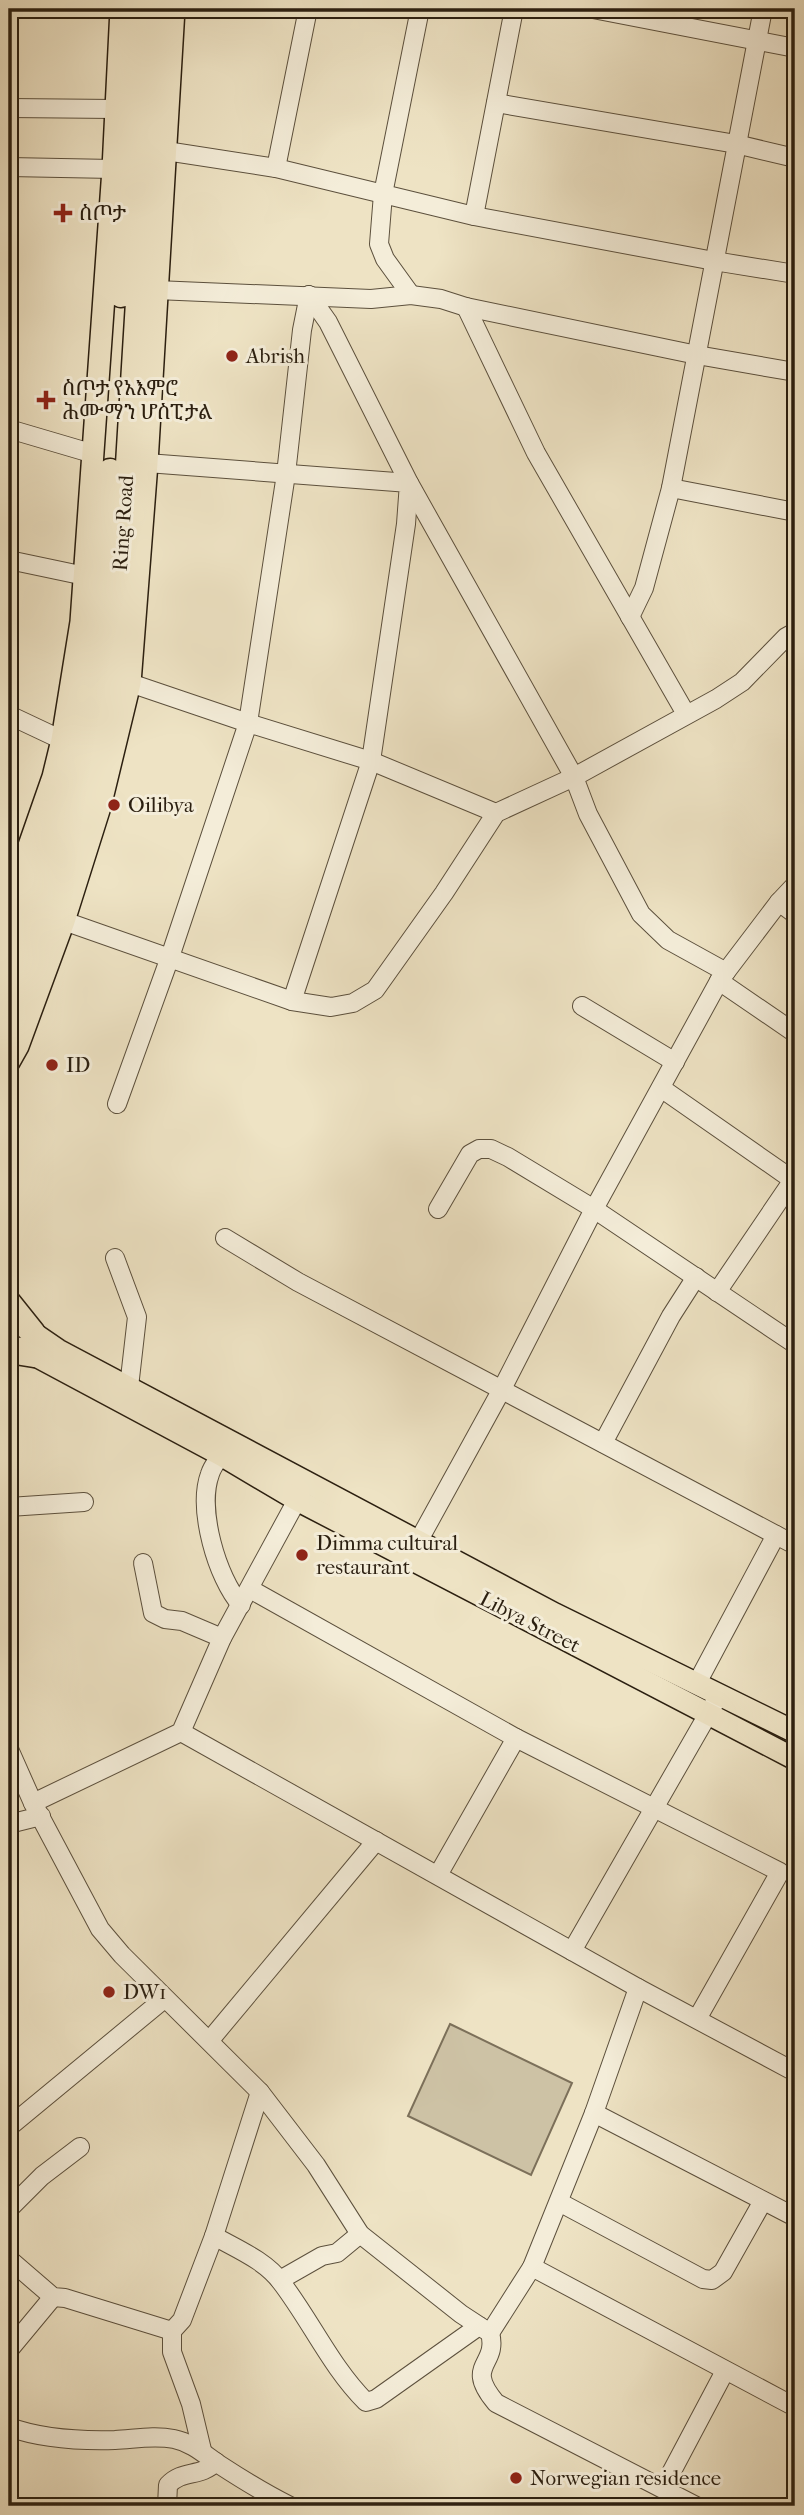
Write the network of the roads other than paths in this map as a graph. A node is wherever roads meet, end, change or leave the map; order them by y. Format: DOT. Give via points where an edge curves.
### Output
graph roads {
  1 [pos="121,9"];
  2 [pos="137,9"];
  3 [pos="156,9"];
  4 [pos="174,9"];
  5 [pos="308,9"];
  6 [pos="420,9"];
  7 [pos="514,9"];
  8 [pos="593,9"];
  9 [pos="763,9"];
  10 [pos="757,41"];
  11 [pos="795,48"];
  12 [pos="496,103"];
  13 [pos="9,108"];
  14 [pos="115,109"];
  15 [pos="736,145"];
  16 [pos="166,151"];
  17 [pos="795,158"];
  18 [pos="9,167"];
  19 [pos="276,168"];
  20 [pos="113,169"];
  21 [pos="383,194"];
  22 [pos="474,216"];
  23 [pos="714,261"];
  24 [pos="795,274"];
  25 [pos="156,290"];
  26 [pos="309,295"];
  27 [pos="411,295"];
  28 [pos="466,307"];
  29 [pos="697,355"];
  30 [pos="795,372"];
  31 [pos="9,429"];
  32 [pos="94,454"];
  33 [pos="147,463"];
  34 [pos="286,474"];
  35 [pos="410,483"];
  36 [pos="671,488"];
  37 [pos="795,512"];
  38 [pos="9,560"];
  39 [pos="85,576"];
  40 [pos="630,617"];
  41 [pos="795,632"];
  42 [pos="130,683"];
  43 [pos="9,715"];
  44 [pos="687,715"];
  45 [pos="248,723"];
  46 [pos="62,740"];
  47 [pos="371,761"];
  48 [pos="574,777"];
  49 [pos="496,813"];
  50 [pos="795,885"];
  51 [pos="779,902"];
  52 [pos="9,903"];
  53 [pos="795,914"];
  54 [pos="64,921"];
  55 [pos="170,957"];
  56 [pos="9,963"];
  57 [pos="723,976"];
  58 [pos="292,1001"];
  59 [pos="582,1006"];
  60 [pos="9,1022"];
  61 [pos="795,1033"];
  62 [pos="9,1062"];
  63 [pos="675,1062"];
  64 [pos="661,1088"];
  65 [pos="117,1104"];
  66 [pos="794,1179"];
  67 [pos="439,1209"];
  68 [pos="594,1209"];
  69 [pos="225,1238"];
  70 [pos="115,1258"];
  71 [pos="695,1277"];
  72 [pos="718,1292"];
  73 [pos="9,1303"];
  74 [pos="9,1317"];
  75 [pos="9,1342"];
  76 [pos="795,1343"];
  77 [pos="33,1344"];
  78 [pos="9,1351"];
  79 [pos="129,1387"];
  80 [pos="502,1390"];
  81 [pos="603,1443"];
  82 [pos="221,1455"];
  83 [pos="302,1491"];
  84 [pos="84,1502"];
  85 [pos="9,1507"];
  86 [pos="776,1535"];
  87 [pos="419,1540"];
  88 [pos="795,1545"];
  89 [pos="143,1563"];
  90 [pos="250,1589"];
  91 [pos="241,1605"];
  92 [pos="222,1638"];
  93 [pos="697,1683"];
  94 [pos="719,1694"];
  95 [pos="708,1714"];
  96 [pos="794,1728"];
  97 [pos="181,1732"];
  98 [pos="516,1738"];
  99 [pos="9,1749"];
  100 [pos="795,1759"];
  101 [pos="37,1809"];
  102 [pos="653,1809"];
  103 [pos="9,1824"];
  104 [pos="376,1840"];
  105 [pos="438,1875"];
  106 [pos="572,1951"];
  107 [pos="638,1988"];
  108 [pos="164,1999"];
  109 [pos="697,2020"];
  110 [pos="210,2040"];
  111 [pos="795,2072"];
  112 [pos="260,2092"];
  113 [pos="594,2113"];
  114 [pos="9,2127"];
  115 [pos="80,2147"];
  116 [pos="763,2201"];
  117 [pos="559,2202"];
  118 [pos="9,2210"];
  119 [pos="795,2217"];
  120 [pos="360,2234"];
  121 [pos="215,2236"];
  122 [pos="9,2259"];
  123 [pos="532,2267"];
  124 [pos="281,2280"];
  125 [pos="53,2297"];
  126 [pos="484,2329"];
  127 [pos="172,2331"];
  128 [pos="9,2350"];
  129 [pos="725,2371"];
  130 [pos="795,2407"];
  131 [pos="9,2427"];
  132 [pos="209,2456"];
  133 [pos="671,2473"];
  134 [pos="672,2501"];
  135 [pos="167,2506"];
  136 [pos="290,2506"];
  137 [pos="696,2506"];
  1 -- 14 [label="main road"];
  2 -- 56 [label="highway, Ring Road" via="104,575 93,674 70,785"];
  3 -- 60 [label="highway, Ring Road" via="125,513 107,709 94,767"];
  4 -- 16 [label="main road"];
  5 -- 19 [label="street"];
  6 -- 21 [label="street"];
  7 -- 12 [label="street"];
  8 -- 10 [label="street"];
  9 -- 10 [label="street"];
  10 -- 11 [label="street"];
  10 -- 15 [label="street"];
  12 -- 15 [label="street"];
  12 -- 22 [label="street"];
  13 -- 14 [label="street"];
  14 -- 20 [label="main road"];
  15 -- 17 [label="street"];
  15 -- 23 [label="street"];
  16 -- 19 [label="street"];
  16 -- 25 [label="main road"];
  18 -- 20 [label="street"];
  19 -- 21 [label="street"];
  20 -- 32 [label="main road"];
  21 -- 22 [label="street"];
  21 -- 27 [label="street" via="379,244"];
  22 -- 23 [label="street"];
  23 -- 24 [label="street"];
  23 -- 29 [label="street"];
  25 -- 26 [label="street"];
  25 -- 33 [label="main road"];
  26 -- 27 [label="street" via="371,299"];
  26 -- 34 [label="street"];
  26 -- 35 [label="street" via="328,322"];
  27 -- 28 [label="street"];
  28 -- 29 [label="street"];
  28 -- 40 [label="street" via="536,453"];
  29 -- 30 [label="street"];
  29 -- 36 [label="street"];
  31 -- 32 [label="street"];
  32 -- 39 [label="main road"];
  33 -- 34 [label="street"];
  33 -- 42 [label="main road"];
  34 -- 35 [label="street"];
  34 -- 45 [label="street"];
  35 -- 47 [label="street"];
  35 -- 48 [label="street"];
  36 -- 37 [label="street"];
  36 -- 40 [label="street" via="644,589"];
  38 -- 39 [label="street"];
  39 -- 46 [label="main road"];
  40 -- 44 [label="street"];
  41 -- 44 [label="street" via="742,682"];
  42 -- 45 [label="street"];
  42 -- 54 [label="main road" via="107,781"];
  43 -- 46 [label="street"];
  44 -- 48 [label="street"];
  45 -- 47 [label="street"];
  45 -- 55 [label="street"];
  46 -- 52 [label="main road"];
  47 -- 49 [label="street"];
  47 -- 58 [label="street"];
  48 -- 49 [label="street"];
  48 -- 57 [label="street" via="588,814 641,914 668,940"];
  49 -- 58 [label="street" via="375,990 353,1003 331,1007"];
  50 -- 51 [label="street"];
  51 -- 53 [label="street"];
  51 -- 57 [label="street"];
  54 -- 55 [label="street"];
  54 -- 62 [label="main road"];
  55 -- 58 [label="street"];
  55 -- 65 [label="street"];
  57 -- 61 [label="street"];
  57 -- 63 [label="street"];
  59 -- 63 [label="street"];
  63 -- 64 [label="street"];
  64 -- 66 [label="street"];
  64 -- 68 [label="street"];
  66 -- 72 [label="street"];
  67 -- 68 [label="street" via="470,1154 479,1149 508,1157"];
  68 -- 71 [label="street"];
  68 -- 80 [label="street"];
  69 -- 80 [label="street"];
  70 -- 79 [label="street" via="137,1317"];
  71 -- 72 [label="street"];
  71 -- 81 [label="street"];
  72 -- 76 [label="street"];
  73 -- 77 [label="highway"];
  74 -- 77 [label="main road, Libya Street"];
  75 -- 77 [label="main road, Libya Street"];
  77 -- 78 [label="highway"];
  77 -- 79 [label="main road, Libya Street" via="58,1350"];
  77 -- 82 [label="main road, Libya Street"];
  79 -- 83 [label="main road, Libya Street"];
  80 -- 81 [label="street"];
  80 -- 87 [label="street"];
  81 -- 86 [label="street"];
  82 -- 83 [label="main road, Libya Street"];
  82 -- 91 [label="street" via="209,1474 208,1528 228,1589"];
  83 -- 87 [label="main road, Libya Street"];
  83 -- 90 [label="street"];
  83 -- 95 [label="main road, Libya Street"];
  84 -- 85 [label="street"];
  86 -- 88 [label="street"];
  86 -- 93 [label="street"];
  87 -- 93 [label="main road, Libya Street" via="555,1614"];
  89 -- 92 [label="street" via="153,1613"];
  90 -- 91 [label="street"];
  90 -- 98 [label="street"];
  91 -- 92 [label="street"];
  92 -- 97 [label="street"];
  93 -- 94 [label="main road, Libya Street"];
  94 -- 95 [label="street"];
  94 -- 96 [label="main road, Libya Street"];
  95 -- 100 [label="main road, Libya Street"];
  95 -- 102 [label="street"];
  97 -- 101 [label="street"];
  97 -- 104 [label="street"];
  98 -- 102 [label="street"];
  98 -- 105 [label="street"];
  99 -- 101 [label="street"];
  101 -- 103 [label="street"];
  101 -- 108 [label="street" via="100,1929"];
  102 -- 106 [label="street"];
  102 -- 109 [label="street" via="780,1872"];
  104 -- 105 [label="street"];
  104 -- 110 [label="street"];
  105 -- 106 [label="street"];
  106 -- 107 [label="street"];
  107 -- 109 [label="street"];
  107 -- 113 [label="street"];
  108 -- 110 [label="street"];
  108 -- 114 [label="street"];
  109 -- 111 [label="street"];
  110 -- 112 [label="street"];
  112 -- 120 [label="street" via="316,2165"];
  112 -- 121 [label="street"];
  113 -- 116 [label="street"];
  113 -- 117 [label="street"];
  115 -- 118 [label="street" via="42,2176"];
  116 -- 117 [label="street" via="723,2272 712,2280"];
  116 -- 119 [label="street"];
  117 -- 123 [label="street"];
  120 -- 124 [label="street" via="337,2253 322,2256"];
  120 -- 126 [label="street"];
  121 -- 124 [label="street"];
  121 -- 127 [label="street" via="182,2320"];
  122 -- 125 [label="street"];
  123 -- 126 [label="street"];
  123 -- 129 [label="street"];
  124 -- 126 [label="street" via="314,2334 366,2402"];
  125 -- 127 [label="street"];
  125 -- 128 [label="street"];
  126 -- 134 [label="street" via="492,2341 481,2379 496,2403"];
  127 -- 132 [label="street" via="172,2352"];
  129 -- 130 [label="street"];
  129 -- 133 [label="street"];
  131 -- 132 [label="street" via="62,2440 176,2439"];
  132 -- 135 [label="street" via="209,2469 176,2477 168,2485"];
  132 -- 136 [label="street"];
  134 -- 137 [label="street"];
}
